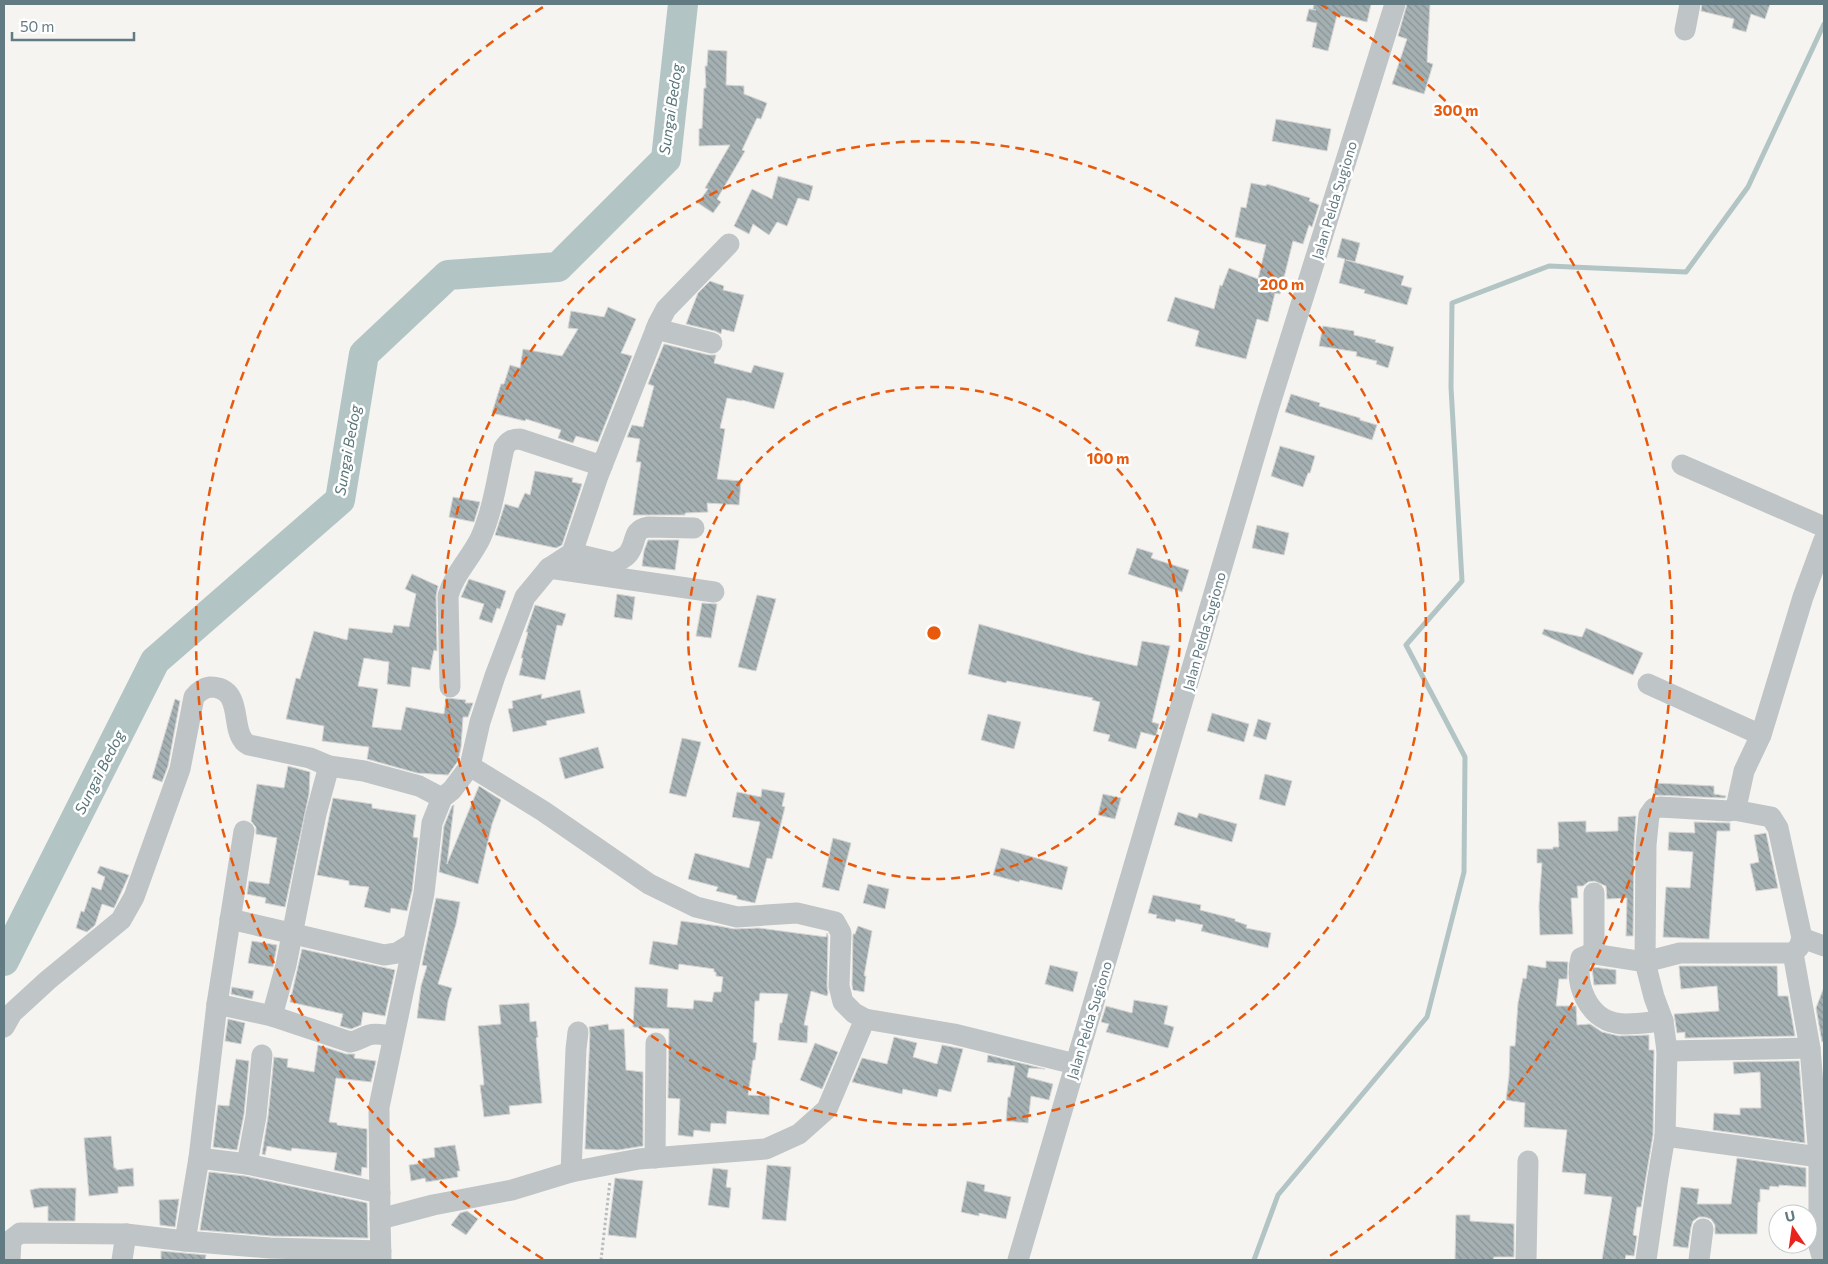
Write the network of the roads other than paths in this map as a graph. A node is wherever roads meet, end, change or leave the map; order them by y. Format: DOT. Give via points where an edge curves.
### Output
graph roads {
  1 [pos="1395,4"];
  2 [pos="1690,4"];
  3 [pos="1685,30"];
  4 [pos="729,244"];
  5 [pos="656,329"];
  6 [pos="712,343"];
  7 [pos="1682,465"];
  8 [pos="602,466"];
  9 [pos="1824,527"];
  10 [pos="694,528"];
  11 [pos="1824,540"];
  12 [pos="572,553"];
  13 [pos="548,568"];
  14 [pos="714,592"];
  15 [pos="1648,684"];
  16 [pos="450,687"];
  17 [pos="1761,735"];
  18 [pos="329,766"];
  19 [pos="470,766"];
  20 [pos="442,798"];
  21 [pos="1734,810"];
  22 [pos="244,831"];
  23 [pos="1594,893"];
  24 [pos="230,920"];
  25 [pos="293,935"];
  26 [pos="413,943"];
  27 [pos="1797,946"];
  28 [pos="1824,946"];
  29 [pos="1594,954"];
  30 [pos="1645,962"];
  31 [pos="218,1004"];
  32 [pos="272,1016"];
  33 [pos="865,1019"];
  34 [pos="1663,1021"];
  35 [pos="4,1027"];
  36 [pos="578,1032"];
  37 [pos="393,1037"];
  38 [pos="656,1042"];
  39 [pos="1810,1048"];
  40 [pos="1667,1051"];
  41 [pos="262,1055"];
  42 [pos="1075,1064"];
  43 [pos="1665,1136"];
  44 [pos="1820,1157"];
  45 [pos="199,1158"];
  46 [pos="655,1158"];
  47 [pos="1528,1161"];
  48 [pos="247,1164"];
  49 [pos="571,1172"];
  50 [pos="380,1193"];
  51 [pos="380,1218"];
  52 [pos="1703,1229"];
  53 [pos="126,1234"];
  54 [pos="185,1241"];
  55 [pos="8,1243"];
  56 [pos="381,1256"];
  57 [pos="122,1260"];
  58 [pos="1018,1260"];
  59 [pos="1526,1260"];
  60 [pos="1646,1260"];
  61 [pos="1699,1260"];
  62 [pos="1824,1260"];
  1 -- 42 [label="street, Jalan Pelda Sugiono" via="1268,410"];
  2 -- 3 [label="street"];
  4 -- 5 [label="street" via="666,309"];
  5 -- 6 [label="street"];
  5 -- 8 [label="street"];
  7 -- 9 [label="street"];
  8 -- 12 [label="street"];
  8 -- 16 [label="street" via="520,439 507,442 487,523 452,583 448,596"];
  10 -- 12 [label="street" via="641,528 630,552 614,563"];
  11 -- 17 [label="street"];
  12 -- 13 [label="street"];
  13 -- 14 [label="street"];
  13 -- 19 [label="street" via="525,597 489,694"];
  15 -- 17 [label="street"];
  17 -- 21 [label="street" via="1744,771"];
  18 -- 20 [label="street" via="364,771 419,786"];
  18 -- 25 [label="street"];
  18 -- 35 [label="street" via="310,758 249,745 240,734 231,697 216,688 207,687 199,691 194,697 180,768 134,897 121,920 12,1013"];
  19 -- 20 [label="street"];
  19 -- 33 [label="street" via="543,811 649,884 696,907 737,917 797,913 835,922 841,934 839,986 843,1002"];
  20 -- 26 [label="street" via="432,823 424,893"];
  21 -- 27 [label="street" via="1771,818 1778,828"];
  21 -- 30 [label="street" via="1660,807 1649,814"];
  22 -- 24 [label="street"];
  23 -- 29 [label="street"];
  24 -- 25 [label="street"];
  24 -- 31 [label="street"];
  25 -- 26 [label="street" via="384,955 398,953"];
  25 -- 32 [label="street"];
  26 -- 37 [label="street"];
  27 -- 28 [label="street"];
  27 -- 30 [label="street" via="1680,954"];
  27 -- 39 [label="street"];
  29 -- 30 [label="street"];
  29 -- 34 [label="street" via="1581,958 1579,966 1583,997 1600,1017 1616,1024"];
  30 -- 34 [label="street"];
  31 -- 32 [label="street"];
  31 -- 45 [label="street"];
  32 -- 37 [label="street" via="350,1042 368,1035"];
  33 -- 42 [label="street" via="954,1034"];
  33 -- 46 [label="street" via="827,1108 799,1134 766,1148"];
  34 -- 40 [label="street"];
  36 -- 49 [label="street"];
  37 -- 50 [label="street" via="379,1107"];
  38 -- 46 [label="street"];
  39 -- 40 [label="street"];
  39 -- 44 [label="street"];
  40 -- 43 [label="street"];
  41 -- 48 [label="street"];
  42 -- 58 [label="street, Jalan Pelda Sugiono"];
  43 -- 44 [label="street"];
  43 -- 60 [label="street"];
  44 -- 62 [label="street" via="1819,1246"];
  45 -- 48 [label="street"];
  45 -- 54 [label="street"];
  46 -- 49 [label="street"];
  47 -- 59 [label="street"];
  48 -- 50 [label="street"];
  49 -- 51 [label="street" via="512,1190"];
  50 -- 51 [label="street"];
  51 -- 56 [label="street"];
  52 -- 61 [label="street"];
  53 -- 54 [label="street"];
  53 -- 55 [label="street" via="20,1233"];
  53 -- 57 [label="street"];
  54 -- 56 [label="street"];
}
